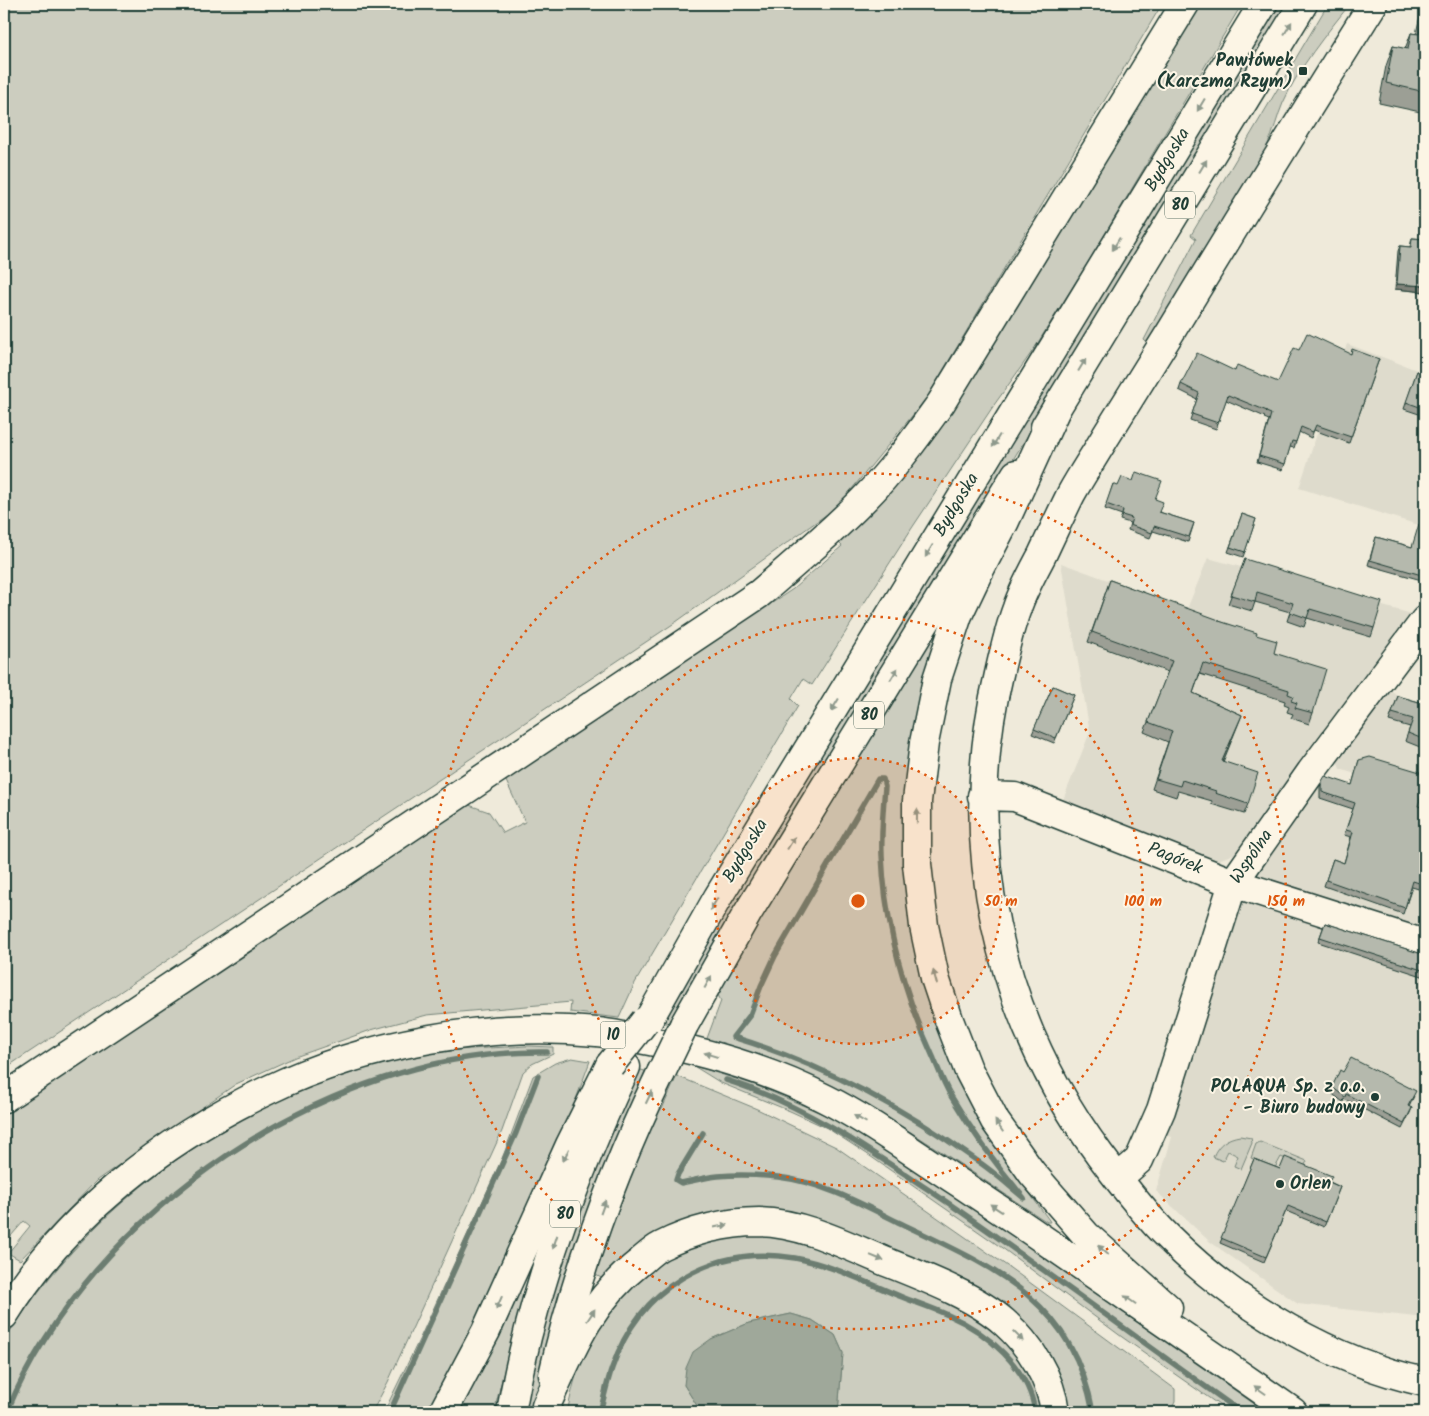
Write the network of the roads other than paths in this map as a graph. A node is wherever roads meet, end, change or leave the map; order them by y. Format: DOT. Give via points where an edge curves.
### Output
graph roads {
  1 [pos="1184,4"];
  2 [pos="1262,4"];
  3 [pos="1303,4"];
  4 [pos="1373,4"];
  5 [pos="1057,407"];
  6 [pos="1425,620"];
  7 [pos="982,796"];
  8 [pos="1233,883"];
  9 [pos="1425,944"];
  10 [pos="618,1066"];
  11 [pos="4,1098"];
  12 [pos="1118,1178"];
  13 [pos="4,1315"];
  14 [pos="1228,1367"];
  15 [pos="1425,1382"];
  16 [pos="546,1409"];
  17 [pos="443,1412"];
  18 [pos="511,1412"];
  19 [pos="1055,1412"];
  20 [pos="1293,1412"];
  1 -- 11 [label="main road" via="941,403 904,455 819,542 758,594"];
  2 -- 10 [label="main road, Bydgoska / 80, one-way, bridge" via="718,896 650,1017"];
  5 -- 3 [label="main road, Bydgoska / 80, one-way"];
  4 -- 7 [label="main road" via="1072,491 1017,607 1006,641 985,750"];
  14 -- 5 [label="main road, one-way" via="1086,1235 1032,1173 995,1121 968,1069 949,1020 935,978 924,926 916,864 917,801 937,679 958,615"];
  16 -- 5 [label="main road, 80, one-way, bridge" via="565,1328 598,1219 637,1122 684,1025 747,914"];
  6 -- 8 [label="main road, Wspólna"];
  7 -- 8 [label="main road, Pagórek" via="1015,797"];
  7 -- 12 [label="main road" via="995,922 1013,992 1035,1046 1061,1096"];
  8 -- 9 [label="main road, Pagórek"];
  8 -- 12 [label="main road, Wspólna" via="1161,1110 1139,1160"];
  10 -- 17 [label="main road, one-way" via="570,1145 486,1332"];
  10 -- 18 [label="main road, 80, one-way" via="530,1323"];
  12 -- 15 [label="main road" via="1174,1243 1212,1278 1270,1317 1373,1368"];
  14 -- 13 [label="main road, 10, one-way" via="880,1130 825,1098 766,1072 700,1052 597,1032 531,1030 464,1034 397,1045 335,1062 285,1081 201,1125 141,1166 88,1212 52,1250"];
  20 -- 14 [label="main road, 10, one-way"];
  16 -- 19 [label="main road, one-way" via="575,1340 622,1276 659,1247 697,1231 726,1224 759,1222 819,1234 931,1280 972,1301 1003,1321 1027,1345 1043,1372"];
}
